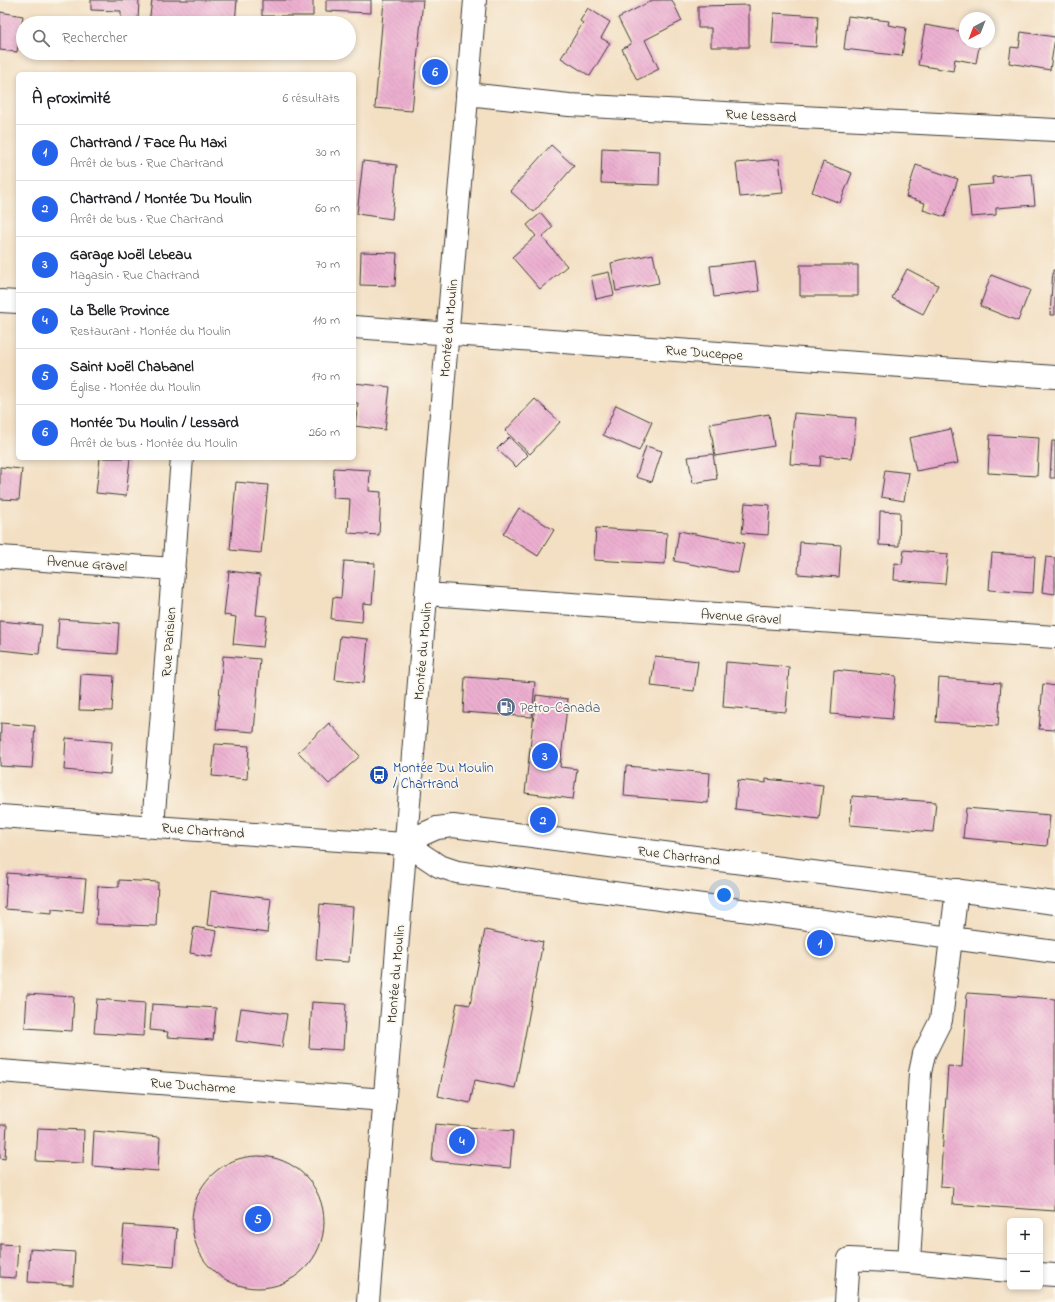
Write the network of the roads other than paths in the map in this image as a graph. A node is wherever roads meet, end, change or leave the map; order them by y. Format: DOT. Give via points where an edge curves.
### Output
graph roads {
  1 [pos="475,0"];
  2 [pos="467,94"];
  3 [pos="1055,130"];
  4 [pos="0,301"];
  5 [pos="16,302"];
  6 [pos="356,327"];
  7 [pos="447,334"];
  8 [pos="1055,377"];
  9 [pos="182,460"];
  10 [pos="0,557"];
  11 [pos="174,569"];
  12 [pos="426,594"];
  13 [pos="1055,637"];
  14 [pos="0,816"];
  15 [pos="153,826"];
  16 [pos="406,844"];
  17 [pos="956,890"];
  18 [pos="1055,903"];
  19 [pos="951,938"];
  20 [pos="1055,952"];
  21 [pos="0,1071"];
  22 [pos="385,1100"];
  23 [pos="909,1262"];
  24 [pos="1007,1271"];
  25 [pos="1043,1274"];
  26 [pos="1055,1275"];
  27 [pos="368,1302"];
  28 [pos="846,1302"];
  1 -- 2 [label="street, Montée du Moulin"];
  2 -- 3 [label="street, Rue Lessard" via="569,105"];
  2 -- 7 [label="street, Montée du Moulin"];
  4 -- 5 [label="street"];
  6 -- 7 [label="street, Rue Duceppe"];
  7 -- 8 [label="street, Rue Duceppe"];
  7 -- 12 [label="street, Montée du Moulin"];
  9 -- 11 [label="street, Rue Parisien"];
  10 -- 11 [label="street, Avenue Gravel"];
  11 -- 15 [label="street, Rue Parisien"];
  12 -- 13 [label="street, Avenue Gravel"];
  12 -- 16 [label="street, Montée du Moulin"];
  14 -- 15 [label="street, Rue Chartrand"];
  15 -- 16 [label="street, Rue Chartrand"];
  16 -- 17 [label="street, Rue Chartrand" via="437,828 453,826"];
  16 -- 19 [label="street" via="439,866 457,872"];
  16 -- 22 [label="street, Montée du Moulin"];
  17 -- 18 [label="street, Rue Chartrand"];
  17 -- 19 [label="street"];
  19 -- 20 [label="street"];
  19 -- 23 [label="street" via="941,1020 924,1054 920,1073"];
  21 -- 22 [label="street, Rue Ducharme"];
  22 -- 27 [label="street, Montée du Moulin"];
  23 -- 24 [label="street"];
  23 -- 28 [label="street" via="850,1259"];
  25 -- 26 [label="street"];
}
